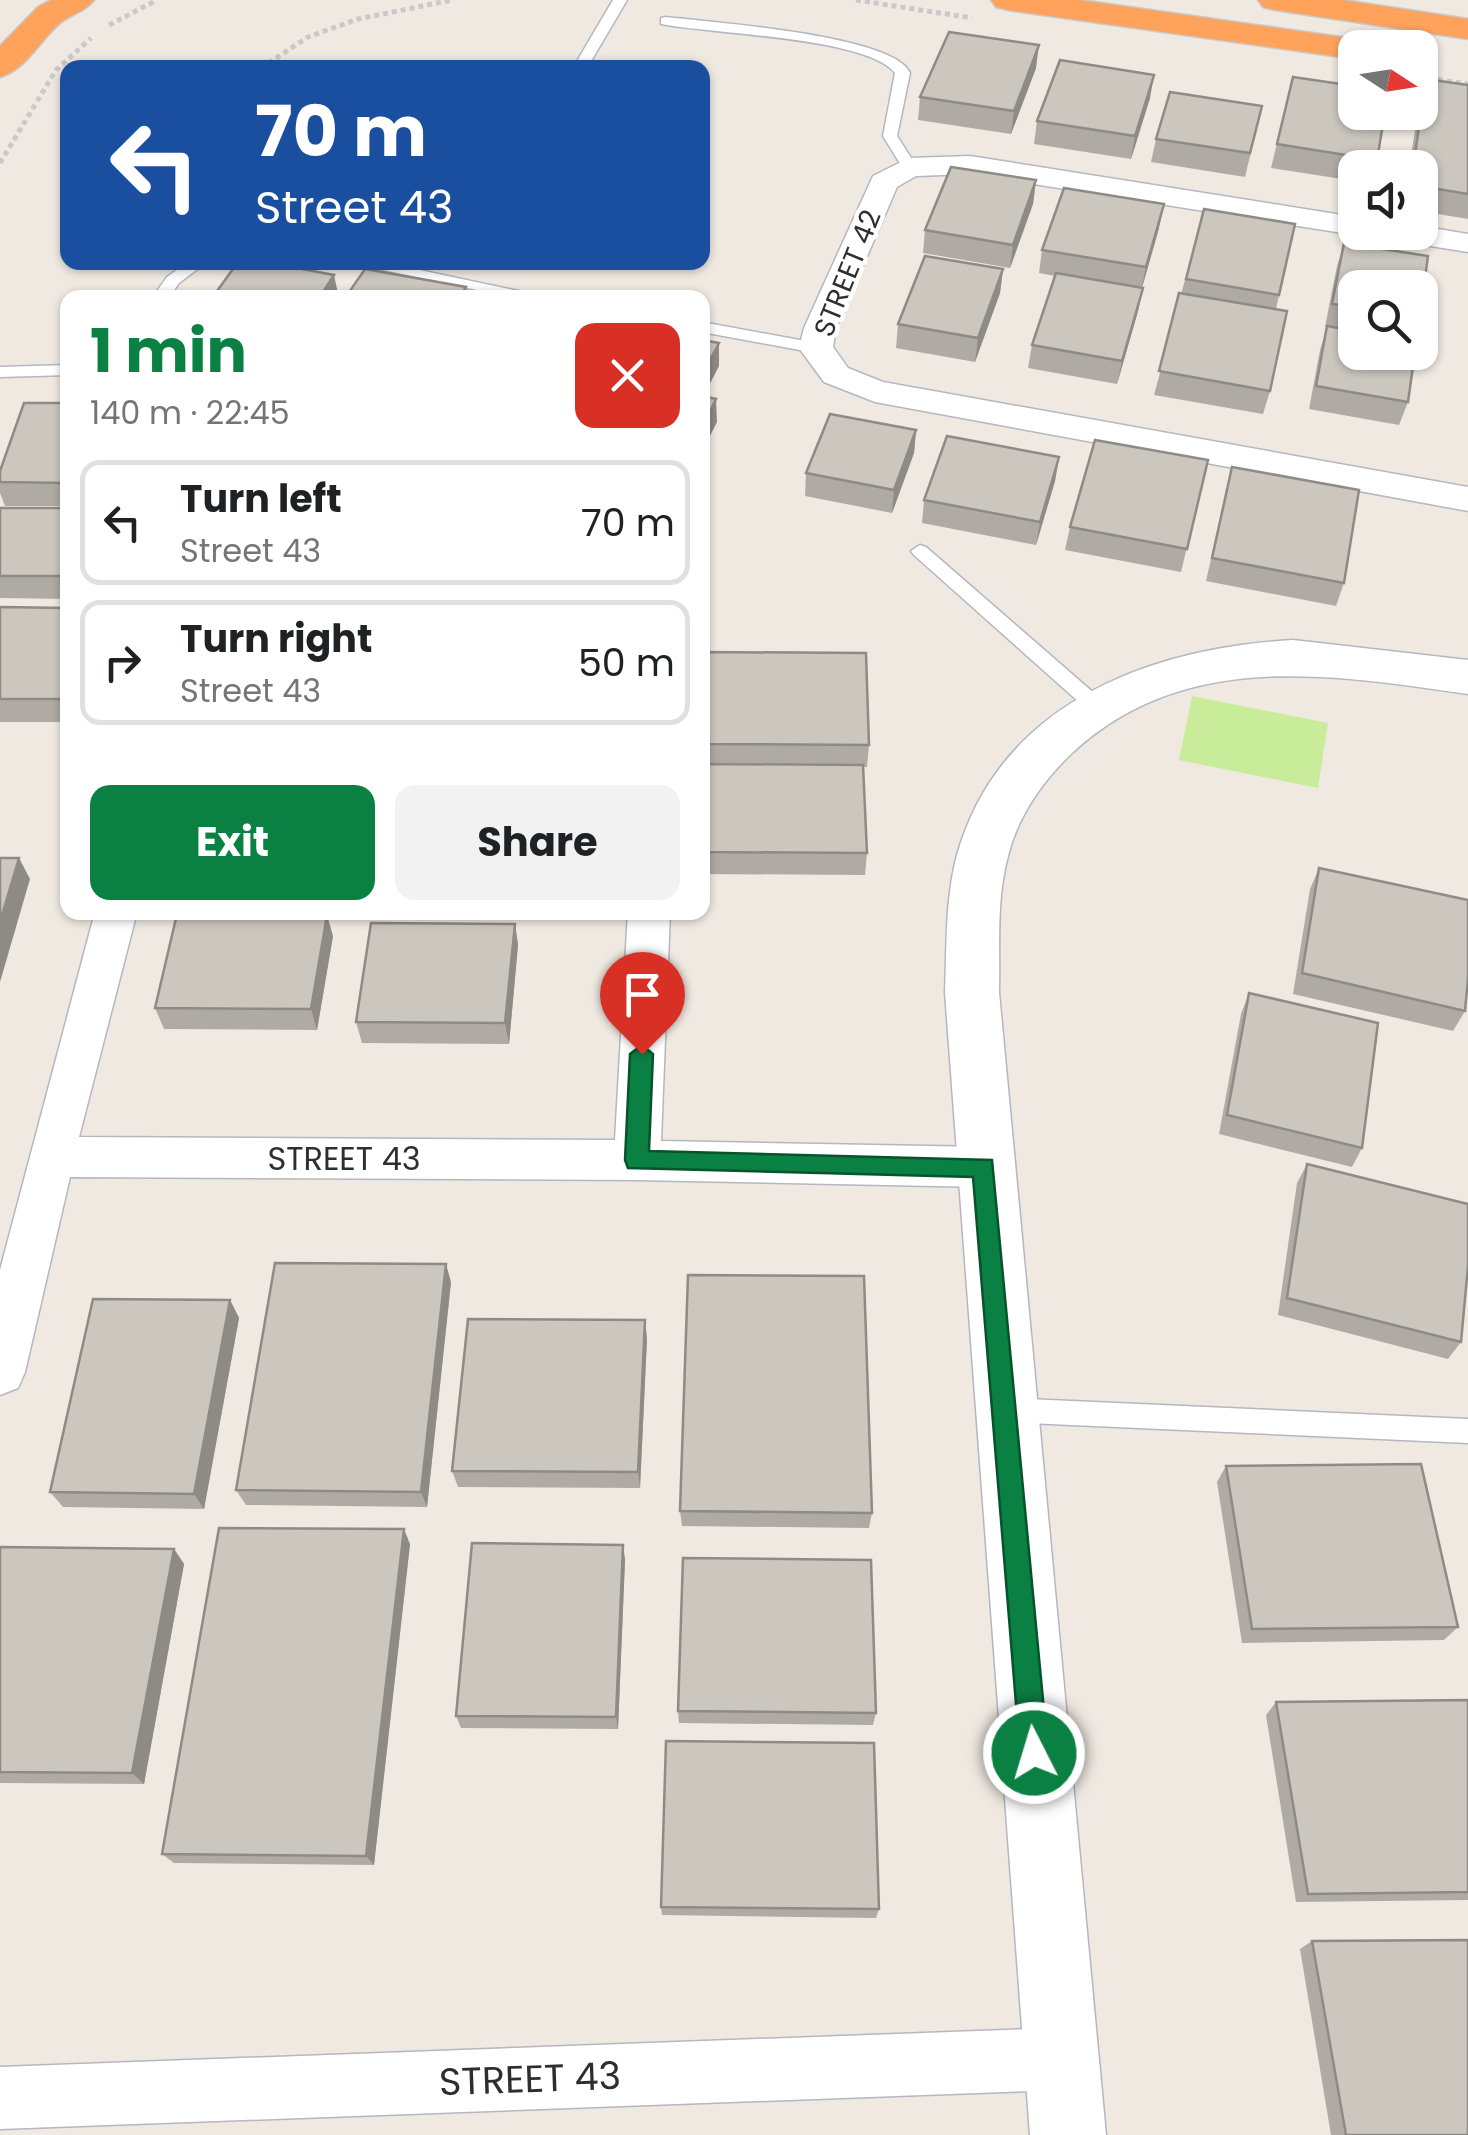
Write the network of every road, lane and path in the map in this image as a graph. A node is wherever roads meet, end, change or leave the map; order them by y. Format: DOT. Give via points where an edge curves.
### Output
graph roads {
  1 [pos="77,0"];
  2 [pos="157,0"];
  3 [pos="452,0"];
  4 [pos="620,0"];
  5 [pos="1008,0"];
  6 [pos="1275,0"];
  7 [pos="666,20"];
  8 [pos="1468,29"];
  9 [pos="1338,47"];
  10 [pos="67,60"];
  11 [pos="274,60"];
  12 [pos="585,60"];
  13 [pos="0,66"];
  14 [pos="60,66"];
  15 [pos="1438,80"];
  16 [pos="1468,84"];
  17 [pos="0,163"];
  18 [pos="909,166"];
  19 [pos="1338,223"];
  20 [pos="1438,238"];
  21 [pos="1468,243"];
  22 [pos="187,270"];
  23 [pos="397,270"];
  24 [pos="461,270"];
  25 [pos="455,281"];
  26 [pos="166,290"];
  27 [pos="501,290"];
  28 [pos="710,328"];
  29 [pos="816,348"];
  30 [pos="60,370"];
  31 [pos="0,372"];
  32 [pos="1468,499"];
  33 [pos="920,551"];
  34 [pos="1468,677"];
  35 [pos="1096,706"];
  36 [pos="114,920"];
  37 [pos="648,920"];
  38 [pos="50,1157"];
  39 [pos="637,1160"];
  40 [pos="984,1168"];
  41 [pos="0,1372"];
  42 [pos="1004,1410"];
  43 [pos="1468,1431"];
  44 [pos="1060,2059"];
  45 [pos="0,2098"];
  46 [pos="1068,2135"];
  1 -- 13 [label="highway" via="50,14"];
  2 -- 10 [label="path" via="100,30"];
  3 -- 11 [label="path" via="358,19"];
  4 -- 12 [label="lane"];
  5 -- 9 [label="highway"];
  6 -- 8 [label="highway"];
  7 -- 18 [label="lane" via="824,42 887,58 904,79 890,136"];
  14 -- 17 [label="path"];
  15 -- 16 [label="path"];
  18 -- 19 [label="street" via="970,165"];
  18 -- 29 [label="street, STREET 42" via="884,182"];
  20 -- 21 [label="street"];
  22 -- 26 [label="lane"];
  23 -- 25 [label="lane"];
  24 -- 25 [label="lane"];
  25 -- 27 [label="lane"];
  28 -- 29 [label="lane"];
  29 -- 32 [label="street, STREET 42" via="836,375 875,391"];
  30 -- 31 [label="lane"];
  33 -- 35 [label="lane"];
  34 -- 35 [label="street" via="1292,657 1222,663 1155,679"];
  35 -- 40 [label="street" via="1047,744 1022,774 986,844 972,992"];
  36 -- 38 [label="street"];
  37 -- 39 [label="street"];
  38 -- 39 [label="street, STREET 43"];
  38 -- 41 [label="street"];
  39 -- 40 [label="street, STREET 43"];
  40 -- 42 [label="street"];
  42 -- 43 [label="lane"];
  42 -- 44 [label="street"];
  44 -- 45 [label="street, STREET 43"];
  44 -- 46 [label="street"];
}
